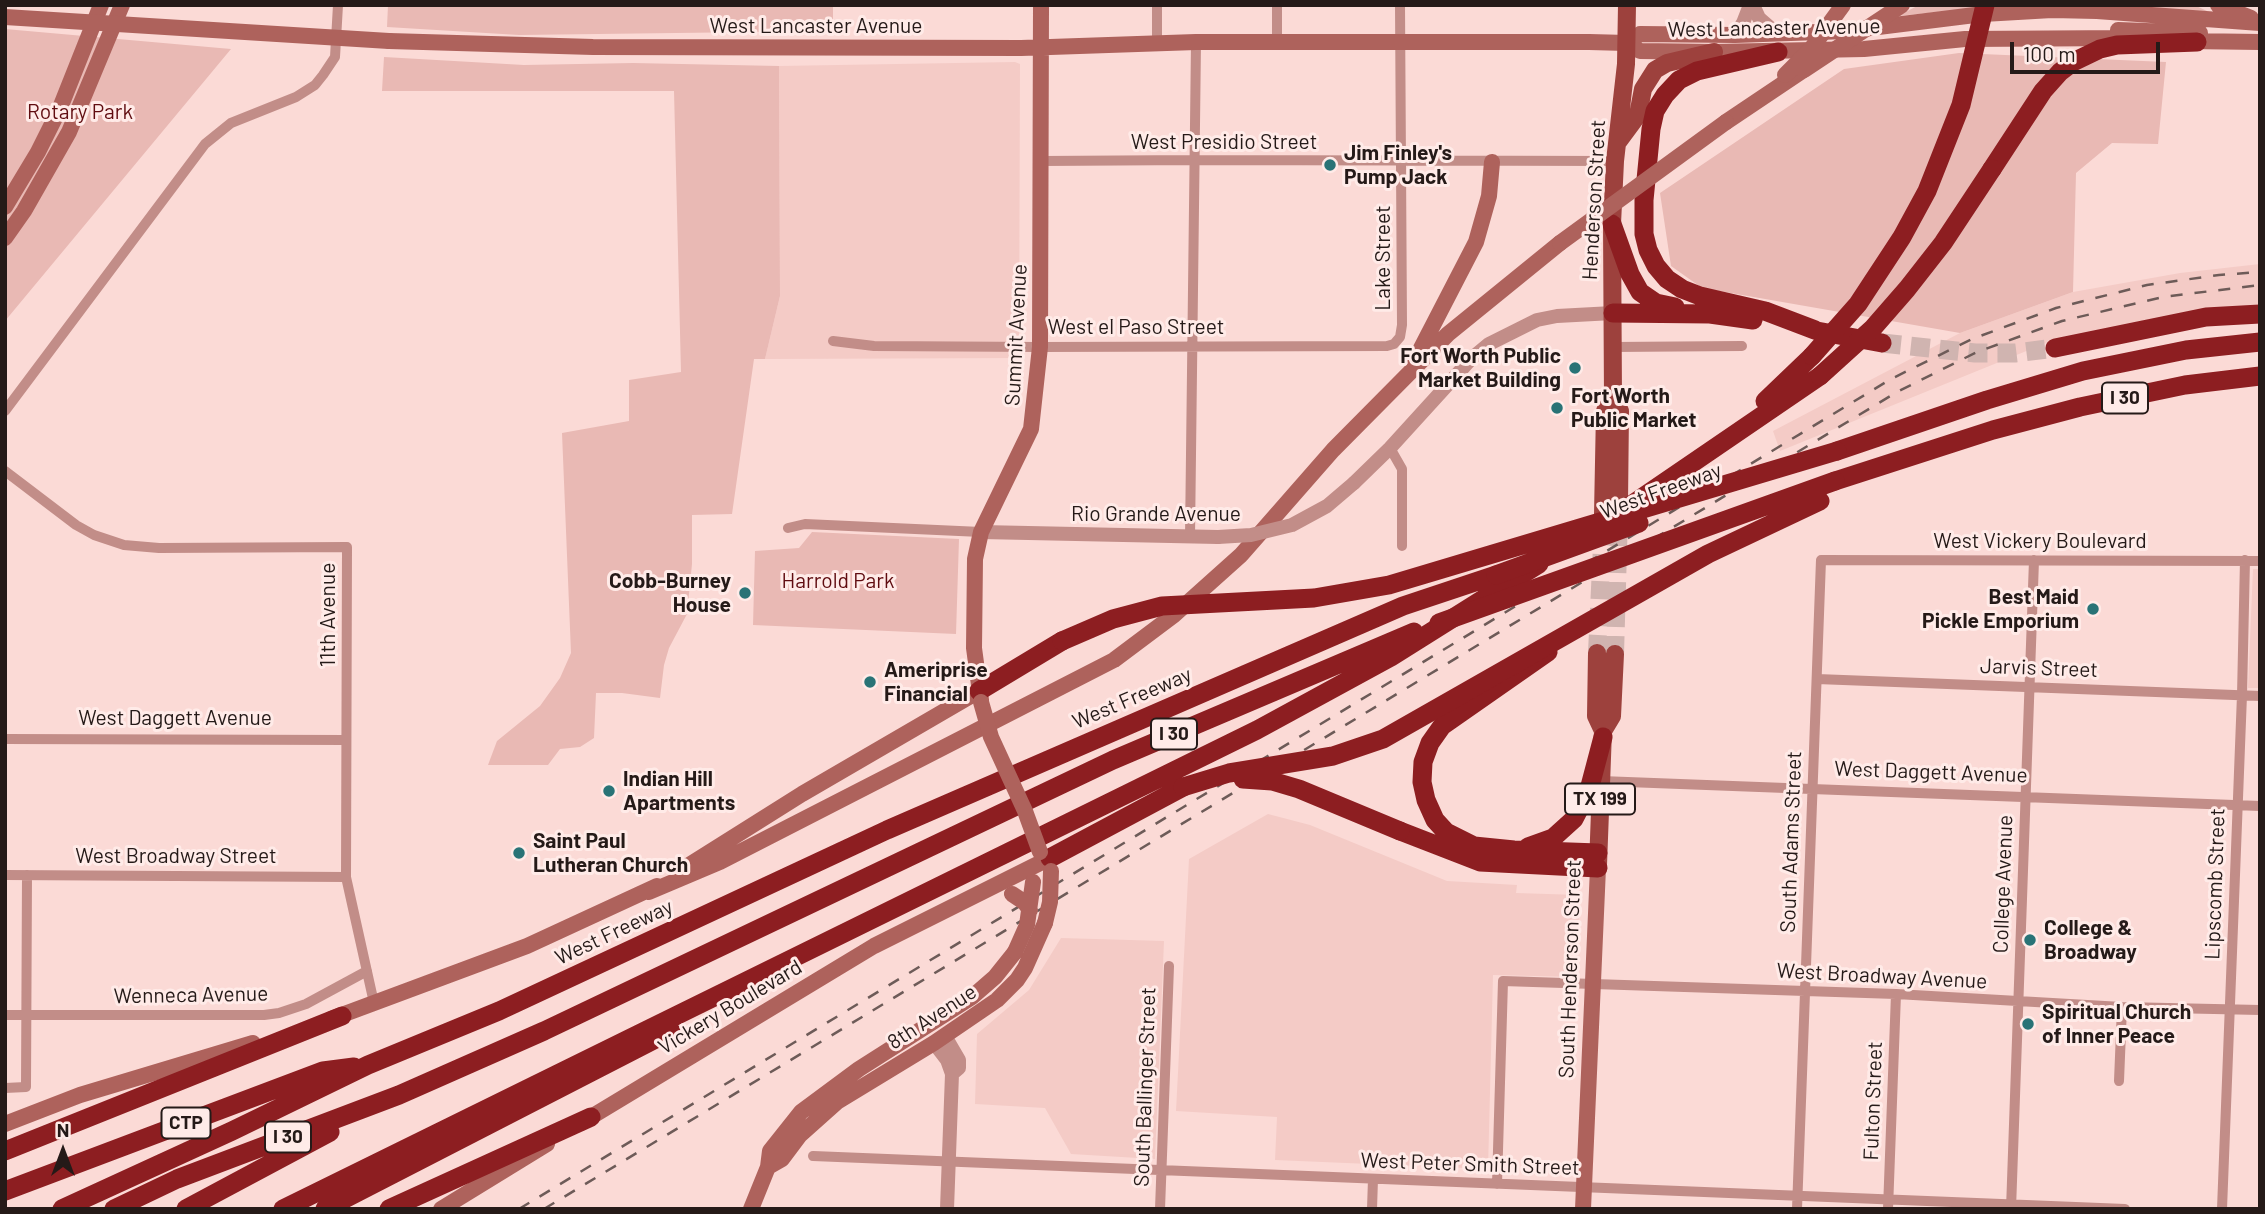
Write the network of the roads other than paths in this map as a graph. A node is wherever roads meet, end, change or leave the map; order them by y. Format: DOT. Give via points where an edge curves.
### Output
graph roads {
  1 [pos="101,5"];
  2 [pos="122,5"];
  3 [pos="338,5"];
  4 [pos="1041,5"];
  5 [pos="1157,5"];
  6 [pos="1277,5"];
  7 [pos="1400,5"];
  8 [pos="1627,5"];
  9 [pos="1751,5"];
  10 [pos="1843,5"];
  11 [pos="1902,5"];
  12 [pos="1985,5"];
  13 [pos="2218,5"];
  14 [pos="5,17"];
  15 [pos="2260,24"];
  16 [pos="1775,32"];
  17 [pos="1735,35"];
  18 [pos="1965,39"];
  19 [pos="1400,41"];
  20 [pos="2197,41"];
  21 [pos="1196,42"];
  22 [pos="1277,42"];
  23 [pos="2260,42"];
  24 [pos="1157,43"];
  25 [pos="1627,43"];
  26 [pos="1041,48"];
  27 [pos="1714,52"];
  28 [pos="1778,52"];
  29 [pos="1758,100"];
  30 [pos="1618,142"];
  31 [pos="1195,160"];
  32 [pos="1615,161"];
  33 [pos="1042,162"];
  34 [pos="1401,162"];
  35 [pos="1492,162"];
  36 [pos="5,207"];
  37 [pos="1612,223"];
  38 [pos="5,239"];
  39 [pos="1613,313"];
  40 [pos="1710,314"];
  41 [pos="2260,314"];
  42 [pos="1815,330"];
  43 [pos="833,341"];
  44 [pos="1398,342"];
  45 [pos="1882,342"];
  46 [pos="2260,342"];
  47 [pos="1193,346"];
  48 [pos="1613,346"];
  49 [pos="1742,346"];
  50 [pos="1040,347"];
  51 [pos="2055,348"];
  52 [pos="2260,376"];
  53 [pos="1405,380"];
  54 [pos="1613,398"];
  55 [pos="5,411"];
  56 [pos="1993,430"];
  57 [pos="1718,444"];
  58 [pos="1390,448"];
  59 [pos="1837,452"];
  60 [pos="5,471"];
  61 [pos="1619,503"];
  62 [pos="1603,513"];
  63 [pos="788,528"];
  64 [pos="981,532"];
  65 [pos="1191,536"];
  66 [pos="1402,546"];
  67 [pos="1821,560"];
  68 [pos="2034,560"];
  69 [pos="2245,560"];
  70 [pos="2260,561"];
  71 [pos="1588,622"];
  72 [pos="1606,653"];
  73 [pos="1817,679"];
  74 [pos="2030,687"];
  75 [pos="2242,695"];
  76 [pos="2260,696"];
  77 [pos="980,697"];
  78 [pos="1603,734"];
  79 [pos="5,739"];
  80 [pos="345,740"];
  81 [pos="1601,781"];
  82 [pos="1183,787"];
  83 [pos="1812,789"];
  84 [pos="2025,797"];
  85 [pos="2238,804"];
  86 [pos="2260,806"];
  87 [pos="1514,850"];
  88 [pos="1598,860"];
  89 [pos="1041,866"];
  90 [pos="5,875"];
  91 [pos="27,875"];
  92 [pos="346,877"];
  93 [pos="649,892"];
  94 [pos="978,893"];
  95 [pos="889,909"];
  96 [pos="1030,910"];
  97 [pos="1169,966"];
  98 [pos="367,971"];
  99 [pos="1592,983"];
  100 [pos="1805,991"];
  101 [pos="1896,994"];
  102 [pos="2018,1002"];
  103 [pos="374,1003"];
  104 [pos="2122,1007"];
  105 [pos="2230,1010"];
  106 [pos="2260,1010"];
  107 [pos="26,1014"];
  108 [pos="5,1015"];
  109 [pos="342,1016"];
  110 [pos="939,1040"];
  111 [pos="368,1065"];
  112 [pos="2119,1081"];
  113 [pos="5,1088"];
  114 [pos="399,1095"];
  115 [pos="591,1116"];
  116 [pos="5,1124"];
  117 [pos="5,1151"];
  118 [pos="813,1156"];
  119 [pos="948,1162"];
  120 [pos="768,1167"];
  121 [pos="1161,1170"];
  122 [pos="1373,1179"];
  123 [pos="1497,1184"];
  124 [pos="1584,1188"];
  125 [pos="5,1191"];
  126 [pos="1798,1196"];
  127 [pos="1888,1204"];
  128 [pos="2011,1207"];
  129 [pos="62,1209"];
  130 [pos="114,1209"];
  131 [pos="186,1209"];
  132 [pos="283,1209"];
  133 [pos="325,1209"];
  134 [pos="389,1209"];
  135 [pos="442,1209"];
  136 [pos="751,1209"];
  137 [pos="947,1209"];
  138 [pos="1160,1209"];
  139 [pos="1372,1209"];
  140 [pos="1583,1209"];
  141 [pos="1797,1209"];
  142 [pos="2125,1209"];
  143 [pos="2222,1209"];
  1 -- 36 [label="main road" via="60,108"];
  2 -- 38 [label="main road" via="82,105"];
  3 -- 55 [label="street" via="335,57 315,85 231,123 205,144"];
  4 -- 26 [label="main road, Summit Avenue"];
  5 -- 24 [label="street"];
  6 -- 22 [label="street"];
  7 -- 19 [label="street, Lake Street"];
  8 -- 25 [label="main road, Henderson Street"];
  9 -- 16 [label="street"];
  9 -- 17 [label="street"];
  10 -- 29 [label="main road, bridge" via="1811,49"];
  11 -- 29 [label="main road, bridge"];
  12 -- 57 [label="highway, bridge" via="1947,146 1902,237 1858,304 1812,356"];
  13 -- 15 [label="main road"];
  14 -- 26 [label="main road, West Lancaster Avenue, bridge" via="389,41 593,47"];
  15 -- 16 [label="main road, West Lancaster Avenue" via="2052,10 1846,31"];
  15 -- 18 [label="main road" via="2239,33 2035,30"];
  16 -- 17 [label="main road, West Lancaster Avenue"];
  17 -- 25 [label="main road, West Lancaster Avenue" via="1640,34"];
  18 -- 20 [label="main road, West Lancaster Avenue"];
  18 -- 28 [label="main road, West Lancaster Avenue"];
  19 -- 22 [label="main road, West Lancaster Avenue"];
  19 -- 25 [label="main road, West Lancaster Avenue"];
  19 -- 34 [label="street, Lake Street"];
  20 -- 23 [label="main road, West Lancaster Avenue"];
  20 -- 57 [label="highway, bridge" via="2117,45 2100,49 2060,72 1943,243 1898,300 1820,376"];
  21 -- 22 [label="main road, West Lancaster Avenue"];
  21 -- 24 [label="main road, West Lancaster Avenue"];
  21 -- 31 [label="street"];
  24 -- 26 [label="main road, West Lancaster Avenue"];
  25 -- 27 [label="main road, West Lancaster Avenue" via="1640,51"];
  25 -- 30 [label="main road, Henderson Street"];
  26 -- 33 [label="main road, Summit Avenue"];
  27 -- 28 [label="main road, West Lancaster Avenue"];
  27 -- 30 [label="main road" via="1655,70 1643,89 1638,115"];
  28 -- 42 [label="highway" via="1697,71 1665,94 1651,128 1644,234 1656,266 1682,289"];
  29 -- 53 [label="main road, bridge" via="1560,243 1448,334"];
  30 -- 32 [label="main road, Henderson Street"];
  31 -- 33 [label="street, West Presidio Street"];
  31 -- 34 [label="street, West Presidio Street"];
  31 -- 47 [label="street"];
  32 -- 35 [label="street, West Presidio Street"];
  32 -- 37 [label="main road, Henderson Street"];
  33 -- 50 [label="main road, Summit Avenue"];
  34 -- 35 [label="street, West Presidio Street"];
  34 -- 44 [label="street, Lake Street" via="1402,325"];
  35 -- 53 [label="main road" via="1489,196 1476,242"];
  37 -- 39 [label="main road, Henderson Street"];
  37 -- 40 [label="highway" via="1632,280 1646,297"];
  39 -- 40 [label="highway"];
  39 -- 48 [label="main road, Henderson Street"];
  39 -- 58 [label="street, Rio Grande Avenue" via="1537,320 1498,338 1471,359"];
  40 -- 42 [label="highway"];
  41 -- 51 [label="highway" via="2206,317"];
  42 -- 45 [label="highway"];
  43 -- 50 [label="street, West el Paso Street" via="874,346"];
  44 -- 47 [label="street, West el Paso Street" via="1387,346"];
  46 -- 59 [label="highway, West Freeway / I 30" via="2186,350 2083,371"];
  47 -- 50 [label="street, West el Paso Street"];
  47 -- 65 [label="street"];
  48 -- 49 [label="street"];
  48 -- 54 [label="main road, Henderson Street"];
  50 -- 64 [label="main road, Summit Avenue" via="1031,429"];
  52 -- 56 [label="highway, I 30" via="2185,385"];
  53 -- 93 [label="main road" via="1333,450 1241,555 1174,615 1114,660 720,862"];
  54 -- 61 [label="main road, Henderson Street" via="1620,411"];
  54 -- 62 [label="main road, Henderson Street" via="1605,411"];
  56 -- 71 [label="highway, bridge" via="1841,492 1708,554"];
  56 -- 114 [label="highway, I 30, bridge" via="1835,481 1402,636 1113,760 544,1031"];
  57 -- 95 [label="highway" via="1586,535 1359,675 1257,730"];
  58 -- 65 [label="street, Rio Grande Avenue, bridge" via="1327,506 1292,525 1251,535"];
  58 -- 66 [label="street" via="1402,469"];
  59 -- 77 [label="highway, bridge" via="1389,585 1314,598 1162,606 1113,619 1062,641"];
  59 -- 111 [label="highway, West Freeway / I 30, bridge" via="1403,606 863,841 499,1011"];
  60 -- 80 [label="street, 11th Avenue" via="76,525 124,545 347,547"];
  63 -- 64 [label="street, Rio Grande Avenue" via="805,524"];
  64 -- 65 [label="street, Rio Grande Avenue"];
  64 -- 77 [label="main road, Summit Avenue" via="973,599"];
  67 -- 68 [label="street, West Vickery Boulevard"];
  67 -- 73 [label="street, South Adams Street"];
  68 -- 69 [label="street, West Vickery Boulevard"];
  68 -- 74 [label="street, College Avenue"];
  69 -- 70 [label="street, West Vickery Boulevard"];
  69 -- 75 [label="street, Lipscomb Street"];
  71 -- 82 [label="highway, bridge" via="1368,746"];
  71 -- 87 [label="highway, bridge" via="1518,675 1462,709 1442,726 1426,753 1422,782 1430,811 1446,832 1474,846"];
  72 -- 78 [label="main road, South Henderson Street / TX 199" via="1612,716"];
  73 -- 74 [label="street, Jarvis Street"];
  73 -- 83 [label="street, South Adams Street"];
  74 -- 75 [label="street, Jarvis Street"];
  74 -- 84 [label="street, College Avenue"];
  75 -- 76 [label="street, Jarvis Street"];
  75 -- 85 [label="street, Lipscomb Street"];
  77 -- 89 [label="main road, Summit Avenue, bridge" via="992,737 1025,811"];
  77 -- 93 [label="main road, West Freeway" via="859,761"];
  78 -- 81 [label="main road, South Henderson Street / TX 199"];
  78 -- 87 [label="highway" via="1589,790 1574,819 1553,838"];
  79 -- 80 [label="street, West Daggett Avenue"];
  80 -- 92 [label="street, 11th Avenue"];
  81 -- 83 [label="street, West Daggett Avenue"];
  81 -- 88 [label="main road, South Henderson Street / TX 199"];
  82 -- 88 [label="highway, bridge" via="1235,779 1272,781 1480,862"];
  82 -- 89 [label="highway"];
  83 -- 84 [label="street, West Daggett Avenue"];
  83 -- 100 [label="street, South Adams Street"];
  84 -- 85 [label="street, West Daggett Avenue"];
  84 -- 102 [label="street, College Avenue"];
  85 -- 86 [label="street, West Daggett Avenue"];
  85 -- 105 [label="street, Lipscomb Street"];
  87 -- 88 [label="highway"];
  88 -- 99 [label="main road, South Henderson Street"];
  89 -- 94 [label="main road, Vickery Boulevard"];
  89 -- 96 [label="main road, 8th Avenue, bridge"];
  89 -- 110 [label="main road, 8th Avenue, bridge" via="1050,902 1025,968 983,1011"];
  90 -- 91 [label="street, West Broadway Street"];
  91 -- 92 [label="street, West Broadway Street"];
  91 -- 107 [label="street"];
  92 -- 98 [label="street, 11th Avenue"];
  93 -- 103 [label="main road, West Freeway" via="527,946"];
  94 -- 96 [label="main road, bridge" via="1012,894"];
  94 -- 115 [label="main road, Vickery Boulevard" via="841,964"];
  95 -- 132 [label="highway"];
  95 -- 133 [label="highway" via="623,1057"];
  96 -- 120 [label="main road, 8th Avenue, bridge" via="1015,952 995,977 972,997 815,1099 771,1150"];
  97 -- 121 [label="street, South Ballinger Street"];
  98 -- 103 [label="street, 11th Avenue"];
  98 -- 107 [label="street, Wenneca Avenue" via="306,1004 264,1015"];
  99 -- 100 [label="street, West Broadway Avenue"];
  99 -- 123 [label="street, West Broadway Avenue" via="1503,981"];
  99 -- 124 [label="main road, South Henderson Street"];
  100 -- 101 [label="street, West Broadway Avenue"];
  100 -- 126 [label="street, South Adams Street"];
  101 -- 102 [label="street, West Broadway Avenue"];
  101 -- 127 [label="street, Fulton Street"];
  102 -- 104 [label="street, West Broadway Avenue"];
  102 -- 128 [label="street, College Avenue"];
  103 -- 109 [label="main road, West Freeway"];
  104 -- 105 [label="street, West Broadway Avenue"];
  104 -- 112 [label="street"];
  105 -- 106 [label="street, West Broadway Avenue"];
  105 -- 143 [label="street, Lipscomb Street"];
  107 -- 108 [label="street, Wenneca Avenue"];
  107 -- 113 [label="street" via="26,1087"];
  109 -- 116 [label="main road, West Freeway" via="80,1095"];
  109 -- 117 [label="highway"];
  110 -- 119 [label="street" via="952,1074"];
  110 -- 120 [label="main road, 8th Avenue" via="837,1102"];
  111 -- 125 [label="highway, CTP" via="323,1071"];
  111 -- 129 [label="highway, West Freeway / I 30"];
  114 -- 130 [label="highway, I 30" via="177,1179"];
  114 -- 131 [label="highway"];
  115 -- 134 [label="highway"];
  115 -- 135 [label="main road, Vickery Boulevard"];
  118 -- 119 [label="street, West Peter Smith Street"];
  119 -- 121 [label="street, West Peter Smith Street"];
  119 -- 137 [label="street"];
  120 -- 136 [label="main road, 8th Avenue"];
  121 -- 122 [label="street, West Peter Smith Street"];
  121 -- 138 [label="street, South Ballinger Street"];
  122 -- 123 [label="street, West Peter Smith Street"];
  122 -- 139 [label="street"];
  123 -- 124 [label="street, West Peter Smith Street"];
  124 -- 126 [label="street, West Peter Smith Street"];
  124 -- 140 [label="main road, South Henderson Street"];
  126 -- 127 [label="street, West Peter Smith Street"];
  126 -- 141 [label="street, South Adams Street"];
  127 -- 128 [label="street, West Peter Smith Street"];
  128 -- 142 [label="street, West Peter Smith Street"];
}
